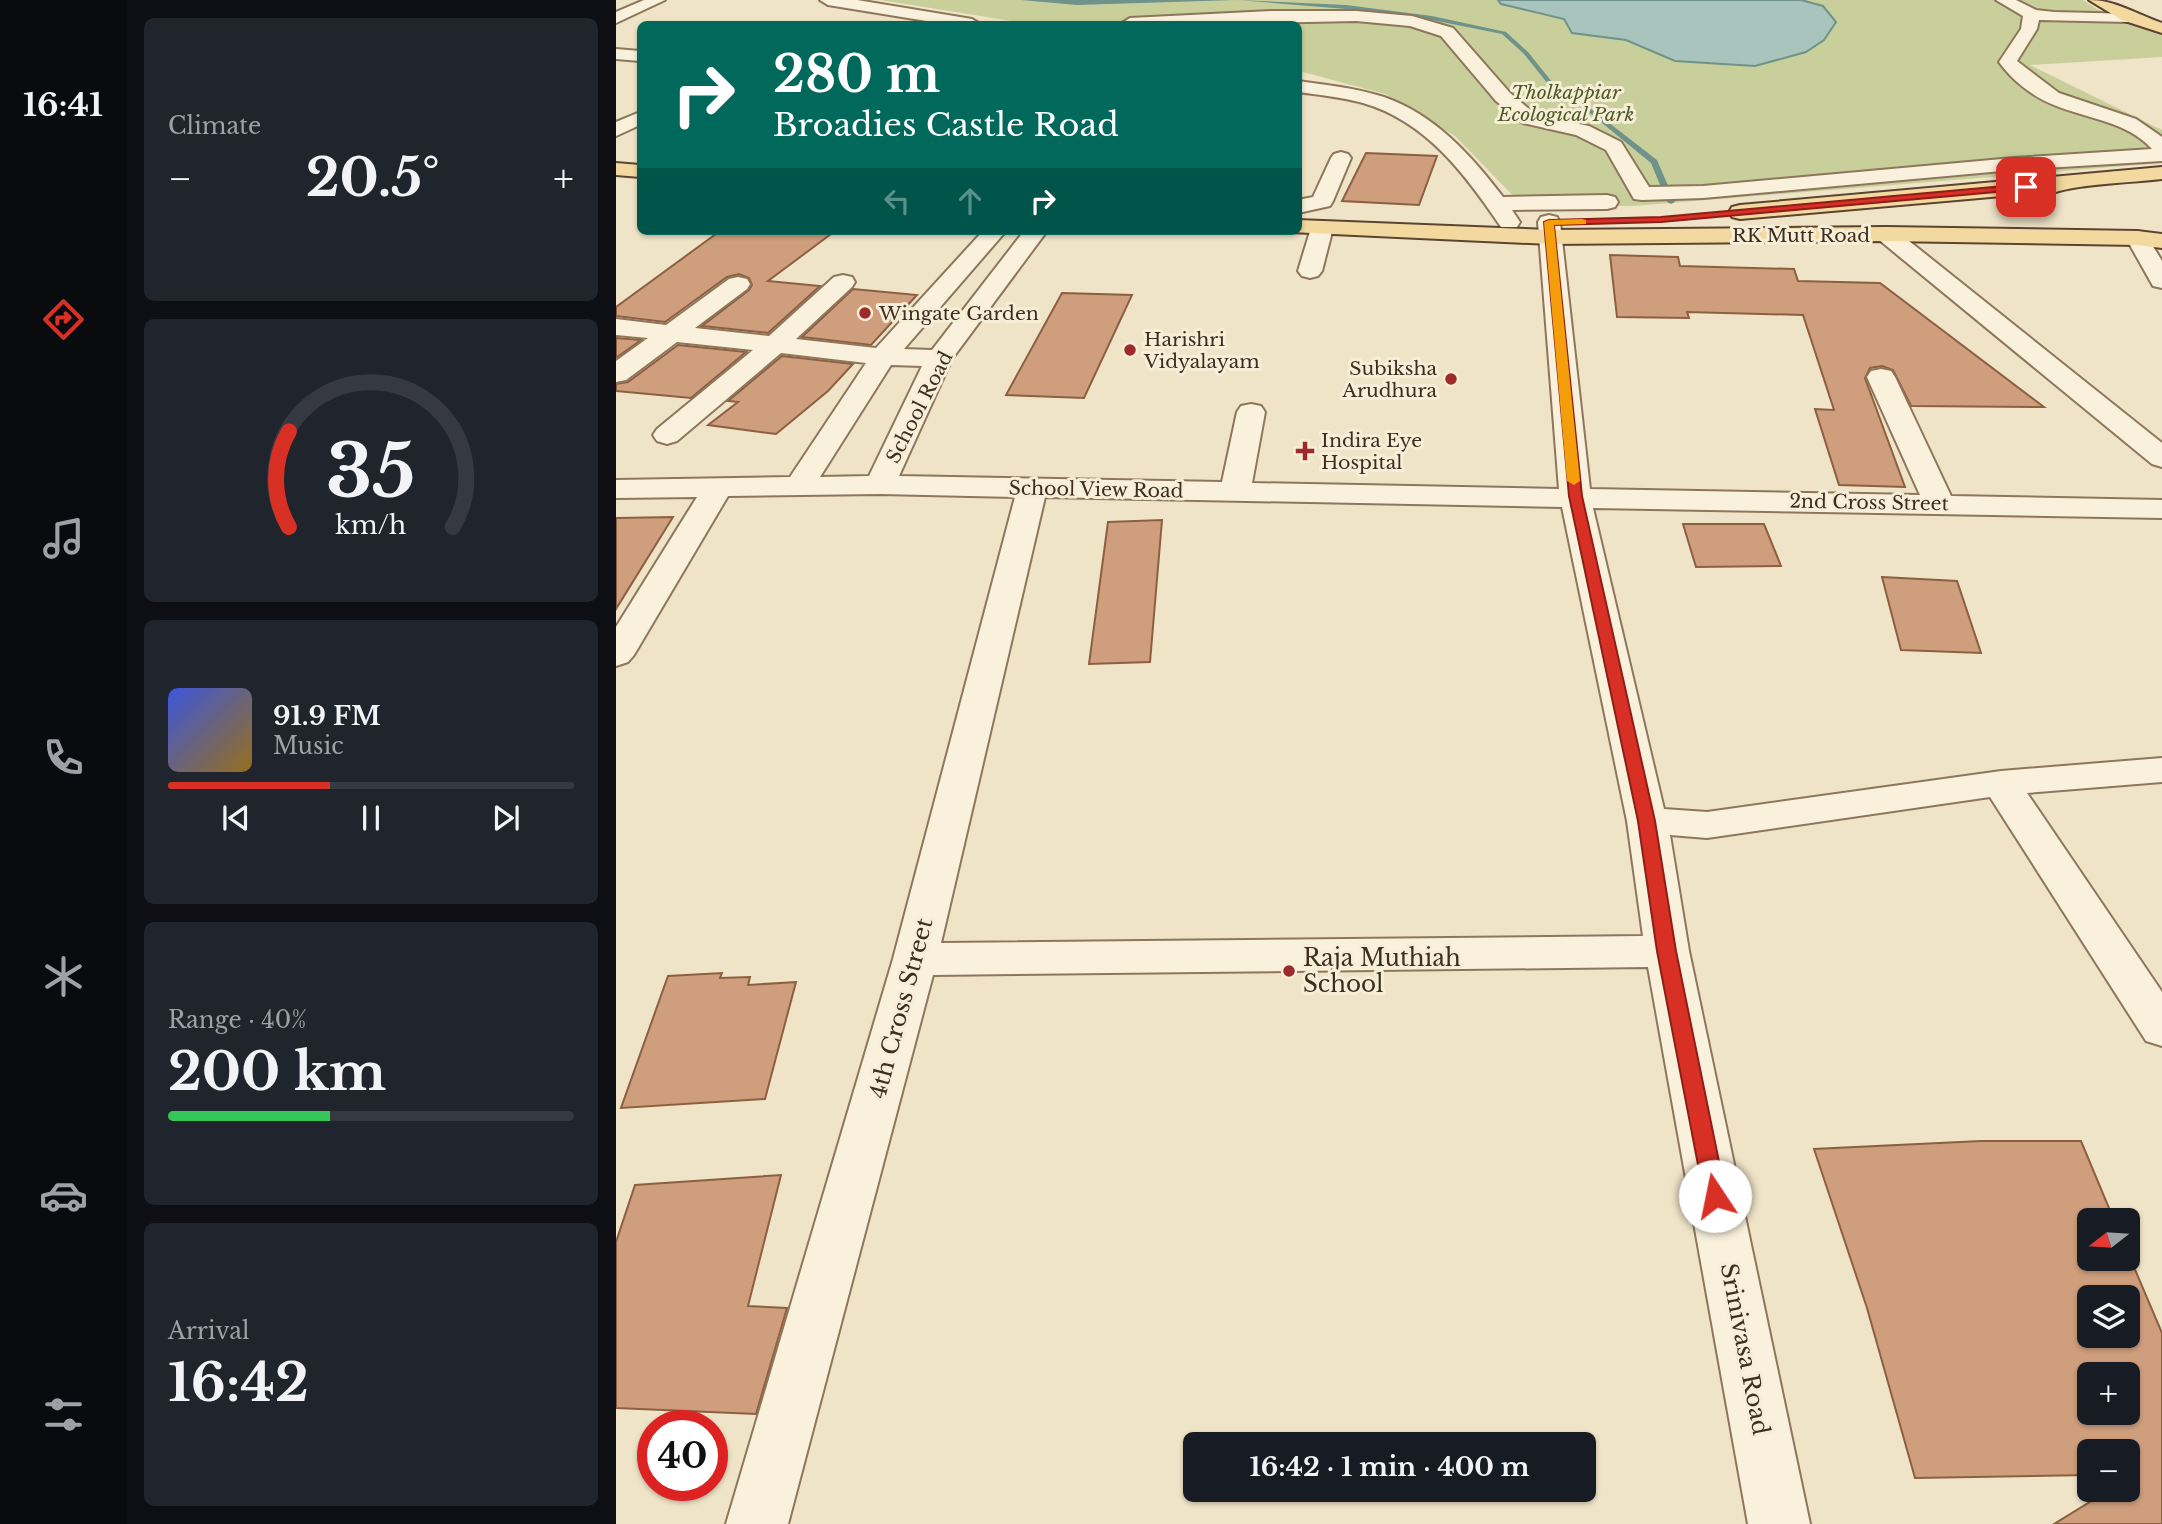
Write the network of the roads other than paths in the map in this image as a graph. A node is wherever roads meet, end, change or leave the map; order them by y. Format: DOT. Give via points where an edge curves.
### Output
graph roads {
  1 [pos="657,0"];
  2 [pos="828,0"];
  3 [pos="2004,0"];
  4 [pos="2097,0"];
  5 [pos="2130,8"];
  6 [pos="2032,14"];
  7 [pos="2162,16"];
  8 [pos="616,18"];
  9 [pos="954,21"];
  10 [pos="1170,21"];
  11 [pos="2162,28"];
  12 [pos="616,54"];
  13 [pos="637,56"];
  14 [pos="1302,87"];
  15 [pos="637,120"];
  16 [pos="616,130"];
  17 [pos="2162,149"];
  18 [pos="2162,155"];
  19 [pos="1341,158"];
  20 [pos="616,169"];
  21 [pos="637,171"];
  22 [pos="2162,173"];
  23 [pos="2052,184"];
  24 [pos="616,186"];
  25 [pos="637,188"];
  26 [pos="1607,202"];
  27 [pos="1302,208"];
  28 [pos="1302,209"];
  29 [pos="1526,221"];
  30 [pos="1302,226"];
  31 [pos="1322,228"];
  32 [pos="1886,234"];
  33 [pos="991,235"];
  34 [pos="1033,235"];
  35 [pos="2137,238"];
  36 [pos="2162,241"];
  37 [pos="1310,271"];
  38 [pos="2162,281"];
  39 [pos="843,282"];
  40 [pos="738,284"];
  41 [pos="616,327"];
  42 [pos="672,333"];
  43 [pos="775,345"];
  44 [pos="883,357"];
  45 [pos="939,358"];
  46 [pos="616,374"];
  47 [pos="1881,377"];
  48 [pos="1251,412"];
  49 [pos="667,435"];
  50 [pos="2162,458"];
  51 [pos="880,485"];
  52 [pos="799,486"];
  53 [pos="718,488"];
  54 [pos="1032,488"];
  55 [pos="616,489"];
  56 [pos="1235,493"];
  57 [pos="1575,496"];
  58 [pos="1939,504"];
  59 [pos="2162,509"];
  60 [pos="616,655"];
  61 [pos="2161,772"];
  62 [pos="2001,783"];
  63 [pos="1647,821"];
  64 [pos="1667,951"];
  65 [pos="915,959"];
  66 [pos="2162,1029"];
  67 [pos="757,1524"];
  68 [pos="1780,1524"];
  1 -- 8 [label="street"];
  2 -- 9 [label="street"];
  3 -- 6 [label="street"];
  4 -- 5 [label="main road"];
  5 -- 6 [label="street" via="2054,17"];
  5 -- 7 [label="main road"];
  5 -- 11 [label="main road"];
  6 -- 17 [label="street" via="2029,29 2008,62 2029,84 2059,101 2120,120 2155,139"];
  10 -- 18 [label="street" via="1356,16 1412,21 1447,32 1503,97 1530,120 1582,130 1614,146 1648,194"];
  12 -- 13 [label="street"];
  14 -- 29 [label="street" via="1377,101 1415,118"];
  15 -- 16 [label="street"];
  19 -- 27 [label="street" via="1322,201"];
  20 -- 21 [label="main road"];
  22 -- 23 [label="main road"];
  23 -- 29 [label="main road" via="1661,219"];
  23 -- 35 [label="main road" via="2032,197 2049,214"];
  24 -- 25 [label="main road"];
  26 -- 29 [label="street"];
  28 -- 29 [label="main road, RK Mutt Road"];
  29 -- 31 [label="main road, RK Mutt Road"];
  29 -- 32 [label="main road, RK Mutt Road"];
  29 -- 57 [label="street, Srinivasa Road"];
  30 -- 31 [label="main road, RK Mutt Road"];
  31 -- 37 [label="street"];
  32 -- 35 [label="main road, RK Mutt Road"];
  32 -- 50 [label="street"];
  33 -- 44 [label="street"];
  34 -- 45 [label="street, School Road"];
  35 -- 36 [label="main road"];
  35 -- 38 [label="street"];
  39 -- 43 [label="street"];
  40 -- 42 [label="street"];
  41 -- 42 [label="street"];
  42 -- 43 [label="street"];
  42 -- 46 [label="street"];
  43 -- 44 [label="street"];
  43 -- 49 [label="street"];
  44 -- 45 [label="street"];
  44 -- 52 [label="street"];
  45 -- 51 [label="street, School Road"];
  47 -- 58 [label="street"];
  48 -- 56 [label="street"];
  51 -- 52 [label="street, School View Road"];
  51 -- 54 [label="street, School View Road"];
  52 -- 53 [label="street, School View Road"];
  53 -- 55 [label="street, School View Road"];
  53 -- 60 [label="street"];
  54 -- 56 [label="street, School View Road"];
  54 -- 65 [label="street, 4th Cross Street"];
  56 -- 57 [label="street, School View Road"];
  57 -- 58 [label="street, 2nd Cross Street"];
  57 -- 63 [label="street, Srinivasa Road"];
  58 -- 59 [label="street, 2nd Cross Street"];
  61 -- 62 [label="street"];
  62 -- 63 [label="street" via="1707,825"];
  62 -- 66 [label="street"];
  63 -- 64 [label="street, Srinivasa Road"];
  64 -- 65 [label="street"];
  64 -- 68 [label="street, Srinivasa Road"];
  65 -- 67 [label="street, 4th Cross Street"];
}
